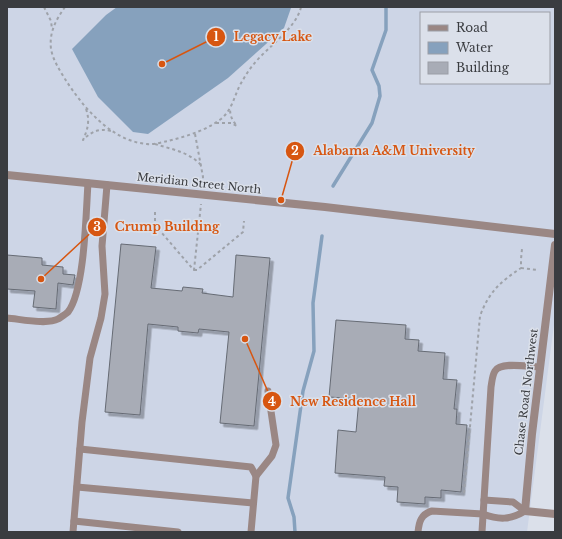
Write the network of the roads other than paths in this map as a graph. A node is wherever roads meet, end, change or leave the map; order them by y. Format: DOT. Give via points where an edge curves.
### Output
graph roads {
  1 [pos="7,175"];
  2 [pos="88,183"];
  3 [pos="107,185"];
  4 [pos="555,234"];
  5 [pos="555,246"];
  6 [pos="555,298"];
  7 [pos="547,317"];
  8 [pos="7,318"];
  9 [pos="540,368"];
  10 [pos="268,391"];
  11 [pos="80,449"];
  12 [pos="256,476"];
  13 [pos="76,487"];
  14 [pos="484,500"];
  15 [pos="253,503"];
  16 [pos="525,511"];
  17 [pos="483,514"];
  18 [pos="555,514"];
  19 [pos="74,521"];
  20 [pos="73,532"];
  21 [pos="178,532"];
  22 [pos="251,532"];
  23 [pos="418,532"];
  24 [pos="482,532"];
  1 -- 2 [label="street, Meridian Street North"];
  2 -- 3 [label="street, Meridian Street North"];
  2 -- 8 [label="lane" via="78,287 68,312 57,319 44,321"];
  3 -- 4 [label="street, Meridian Street North"];
  3 -- 11 [label="lane" via="102,246 105,294 90,358"];
  5 -- 7 [label="street, Chase Road Northwest"];
  6 -- 7 [label="street"];
  7 -- 9 [label="street, Chase Road Northwest"];
  9 -- 14 [label="lane" via="508,365 500,366 495,371 491,387"];
  9 -- 16 [label="street, Chase Road Northwest"];
  10 -- 12 [label="lane" via="276,445 272,456"];
  11 -- 12 [label="lane" via="251,467"];
  11 -- 13 [label="lane"];
  12 -- 15 [label="lane"];
  13 -- 15 [label="lane"];
  13 -- 19 [label="lane"];
  14 -- 16 [label="lane" via="513,502"];
  14 -- 17 [label="lane"];
  15 -- 22 [label="lane"];
  16 -- 17 [label="lane" via="508,518"];
  16 -- 18 [label="street"];
  17 -- 23 [label="lane" via="428,512 420,519"];
  17 -- 24 [label="lane"];
  19 -- 20 [label="lane"];
  19 -- 21 [label="lane"];
}
